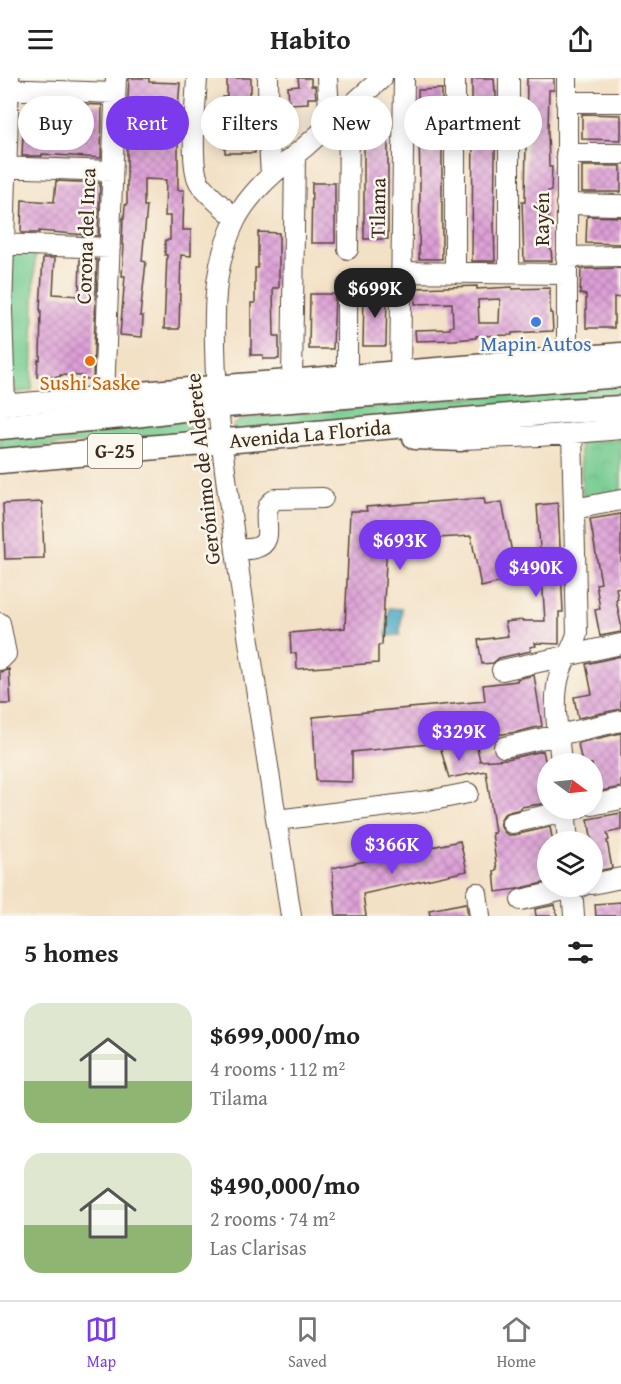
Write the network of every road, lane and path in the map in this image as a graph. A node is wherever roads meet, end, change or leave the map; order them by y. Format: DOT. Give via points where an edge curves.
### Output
graph roads {
  1 [pos="197,78"];
  2 [pos="268,78"];
  3 [pos="327,78"];
  4 [pos="382,78"];
  5 [pos="404,78"];
  6 [pos="455,78"];
  7 [pos="510,78"];
  8 [pos="567,78"];
  9 [pos="6,86"];
  10 [pos="115,86"];
  11 [pos="328,96"];
  12 [pos="362,96"];
  13 [pos="566,102"];
  14 [pos="621,102"];
  15 [pos="311,141"];
  16 [pos="349,150"];
  17 [pos="566,154"];
  18 [pos="621,154"];
  19 [pos="295,156"];
  20 [pos="3,167"];
  21 [pos="112,171"];
  22 [pos="272,176"];
  23 [pos="566,204"];
  24 [pos="621,205"];
  25 [pos="236,219"];
  26 [pos="1,244"];
  27 [pos="110,248"];
  28 [pos="348,249"];
  29 [pos="621,256"];
  30 [pos="567,265"];
  31 [pos="402,272"];
  32 [pos="455,273"];
  33 [pos="509,273"];
  34 [pos="347,285"];
  35 [pos="621,355"];
  36 [pos="566,370"];
  37 [pos="400,374"];
  38 [pos="621,375"];
  39 [pos="347,378"];
  40 [pos="292,382"];
  41 [pos="453,388"];
  42 [pos="140,394"];
  43 [pos="104,396"];
  44 [pos="217,397"];
  45 [pos="621,408"];
  46 [pos="5,416"];
  47 [pos="568,422"];
  48 [pos="356,429"];
  49 [pos="621,429"];
  50 [pos="461,439"];
  51 [pos="221,442"];
  52 [pos="0,461"];
  53 [pos="324,498"];
  54 [pos="621,500"];
  55 [pos="574,509"];
  56 [pos="236,549"];
  57 [pos="0,623"];
  58 [pos="621,644"];
  59 [pos="568,656"];
  60 [pos="0,660"];
  61 [pos="502,670"];
  62 [pos="621,721"];
  63 [pos="559,735"];
  64 [pos="504,747"];
  65 [pos="560,753"];
  66 [pos="468,793"];
  67 [pos="621,799"];
  68 [pos="603,803"];
  69 [pos="537,817"];
  70 [pos="277,820"];
  71 [pos="512,823"];
  72 [pos="621,878"];
  73 [pos="603,882"];
  74 [pos="477,893"];
  75 [pos="537,896"];
  76 [pos="575,897"];
  77 [pos="521,900"];
  78 [pos="291,916"];
  79 [pos="480,916"];
  80 [pos="574,916"];
  1 -- 25 [label="street" via="196,175"];
  2 -- 22 [label="street"];
  3 -- 11 [label="street"];
  4 -- 12 [label="street, Gerónimo de Alderete"];
  5 -- 31 [label="street, Tilama"];
  6 -- 32 [label="street"];
  7 -- 33 [label="street"];
  8 -- 13 [label="street, Rayén"];
  9 -- 10 [label="street"];
  9 -- 20 [label="street"];
  10 -- 21 [label="street, Corona del Inca"];
  13 -- 14 [label="street"];
  13 -- 17 [label="street, Rayén"];
  15 -- 19 [label="street, Gerónimo de Alderete"];
  16 -- 28 [label="street"];
  17 -- 18 [label="street"];
  17 -- 23 [label="street, Rayén"];
  19 -- 22 [label="street, Gerónimo de Alderete"];
  19 -- 40 [label="street"];
  20 -- 21 [label="street"];
  20 -- 26 [label="street"];
  21 -- 27 [label="street, Corona del Inca"];
  22 -- 25 [label="street, Gerónimo de Alderete"];
  23 -- 24 [label="street"];
  23 -- 30 [label="street, Rayén"];
  25 -- 44 [label="street, Gerónimo de Alderete" via="223,251 214,302"];
  26 -- 27 [label="street"];
  26 -- 46 [label="street"];
  27 -- 43 [label="street, Corona del Inca"];
  29 -- 30 [label="street"];
  30 -- 33 [label="street"];
  30 -- 36 [label="street, Rayén"];
  31 -- 32 [label="street"];
  31 -- 37 [label="street, Tilama"];
  32 -- 33 [label="street"];
  34 -- 39 [label="street"];
  35 -- 36 [label="main road, Avenida La Florida"];
  36 -- 37 [label="main road, Avenida La Florida"];
  36 -- 38 [label="main road, Avenida La Florida / G-25"];
  36 -- 41 [label="main road, Avenida La Florida / G-25"];
  36 -- 47 [label="main road" via="577,394"];
  37 -- 39 [label="main road, Avenida La Florida"];
  39 -- 40 [label="main road, Avenida La Florida"];
  39 -- 41 [label="main road"];
  40 -- 44 [label="main road, Avenida La Florida"];
  41 -- 44 [label="main road, Avenida La Florida / G-25"];
  42 -- 43 [label="street, Avenida La Florida"];
  42 -- 44 [label="main road, Avenida La Florida"];
  42 -- 46 [label="main road"];
  43 -- 46 [label="street, Avenida La Florida"];
  44 -- 46 [label="main road, Avenida La Florida / G-25" via="134,415"];
  44 -- 51 [label="street, Gerónimo de Alderete"];
  45 -- 47 [label="main road, Avenida La Florida / G-25"];
  47 -- 48 [label="main road, Avenida La Florida / G-25"];
  47 -- 49 [label="street, Avenida La Florida"];
  47 -- 50 [label="street, Avenida La Florida" via="516,437"];
  47 -- 55 [label="street"];
  48 -- 50 [label="main road"];
  48 -- 51 [label="main road, Avenida La Florida / G-25"];
  51 -- 52 [label="main road, Avenida La Florida / G-25"];
  51 -- 56 [label="street, Gerónimo de Alderete"];
  53 -- 56 [label="street" via="272,501 266,510 268,534 263,543 253,549"];
  54 -- 55 [label="street"];
  55 -- 59 [label="street" via="577,633"];
  56 -- 70 [label="street, Gerónimo de Alderete"];
  57 -- 60 [label="street" via="6,654"];
  58 -- 59 [label="street"];
  59 -- 61 [label="street"];
  59 -- 63 [label="street" via="556,690"];
  62 -- 63 [label="street"];
  63 -- 64 [label="street"];
  63 -- 65 [label="street"];
  66 -- 70 [label="street"];
  67 -- 68 [label="street"];
  69 -- 71 [label="street"];
  70 -- 78 [label="street, Gerónimo de Alderete"];
  72 -- 73 [label="street"];
  74 -- 79 [label="street"];
  75 -- 77 [label="street"];
  76 -- 80 [label="street"];
}
